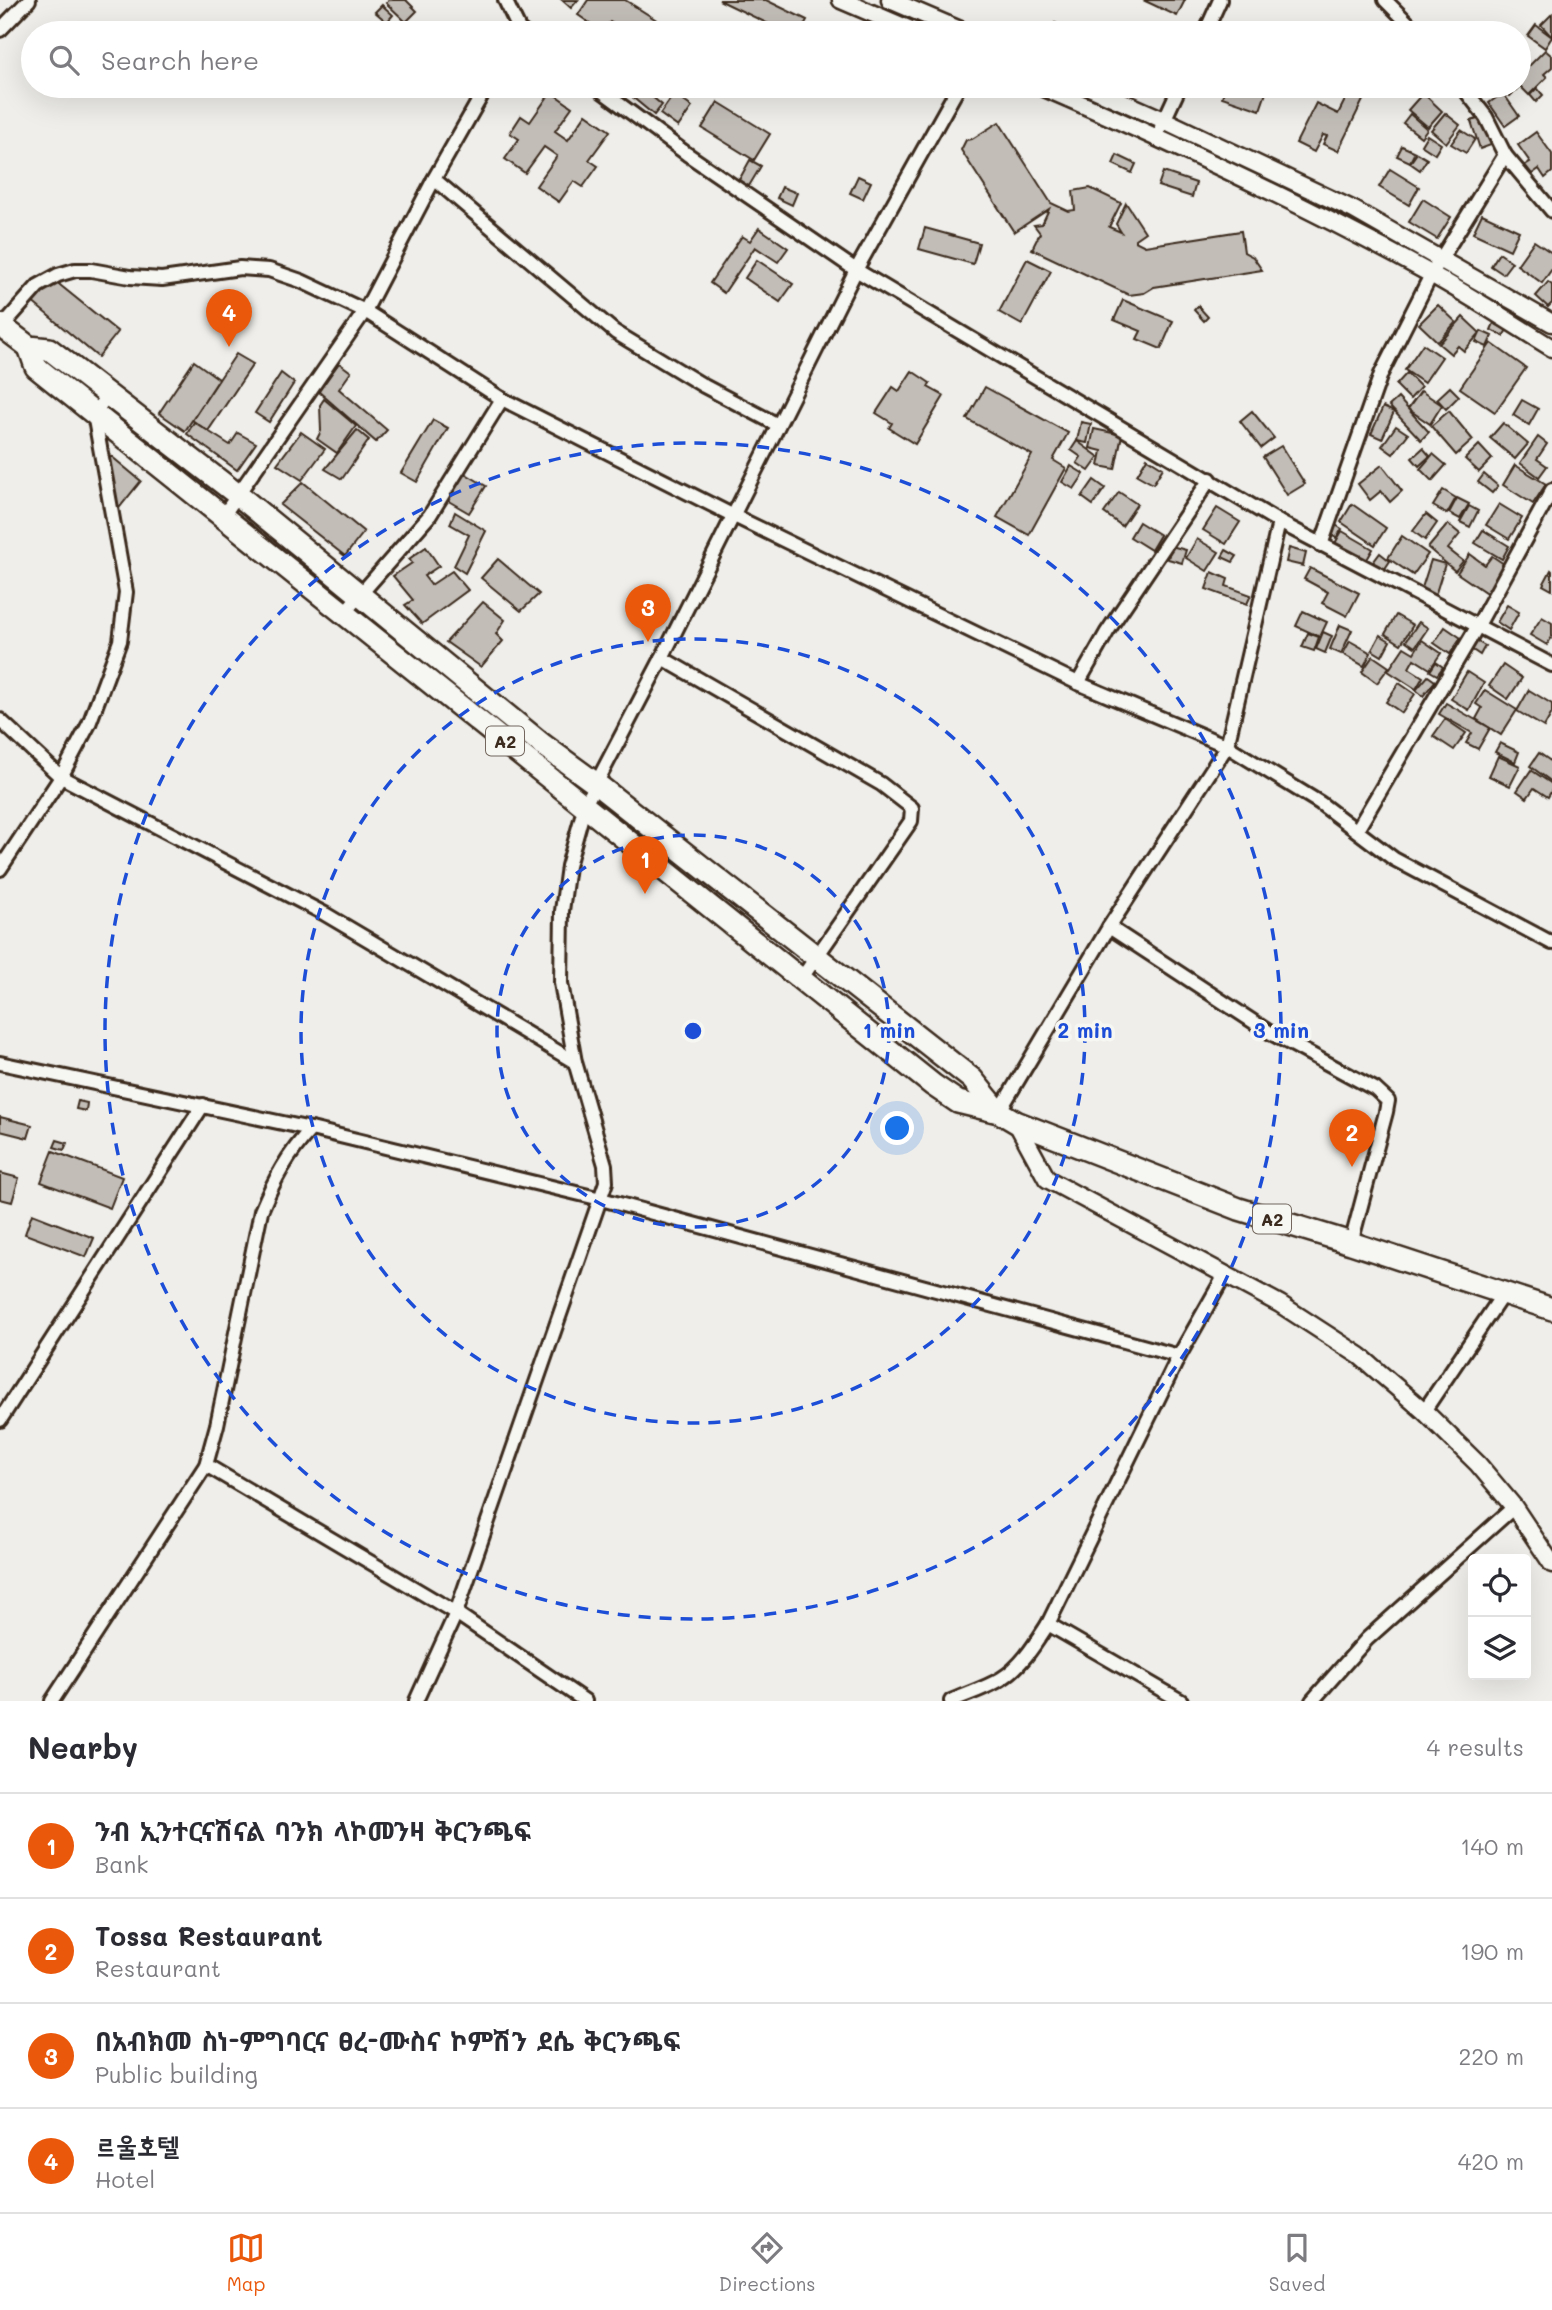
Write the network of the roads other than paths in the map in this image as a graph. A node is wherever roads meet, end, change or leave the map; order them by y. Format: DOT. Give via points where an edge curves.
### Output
graph roads {
  1 [pos="29,0"];
  2 [pos="505,0"];
  3 [pos="841,0"];
  4 [pos="890,0"];
  5 [pos="1220,0"];
  6 [pos="1385,0"];
  7 [pos="515,21"];
  8 [pos="890,21"];
  9 [pos="939,21"];
  10 [pos="1210,21"];
  11 [pos="1406,21"];
  12 [pos="0,30"];
  13 [pos="480,98"];
  14 [pos="611,98"];
  15 [pos="952,98"];
  16 [pos="1068,98"];
  17 [pos="1114,98"];
  18 [pos="1174,98"];
  19 [pos="1471,98"];
  20 [pos="1164,120"];
  21 [pos="1156,136"];
  22 [pos="1505,155"];
  23 [pos="434,179"];
  24 [pos="1552,211"];
  25 [pos="1442,260"];
  26 [pos="856,270"];
  27 [pos="1431,275"];
  28 [pos="365,311"];
  29 [pos="1534,312"];
  30 [pos="1552,323"];
  31 [pos="1,327"];
  32 [pos="1524,331"];
  33 [pos="29,347"];
  34 [pos="1552,348"];
  35 [pos="108,394"];
  36 [pos="502,399"];
  37 [pos="94,414"];
  38 [pos="778,425"];
  39 [pos="1210,479"];
  40 [pos="1552,489"];
  41 [pos="238,495"];
  42 [pos="223,516"];
  43 [pos="734,516"];
  44 [pos="1279,522"];
  45 [pos="1321,545"];
  46 [pos="360,594"];
  47 [pos="344,612"];
  48 [pos="1477,627"];
  49 [pos="434,654"];
  50 [pos="662,658"];
  51 [pos="1552,664"];
  52 [pos="419,672"];
  53 [pos="1078,683"];
  54 [pos="0,720"];
  55 [pos="1227,746"];
  56 [pos="61,777"];
  57 [pos="595,783"];
  58 [pos="585,805"];
  59 [pos="1357,830"];
  60 [pos="0,869"];
  61 [pos="1109,927"];
  62 [pos="1552,943"];
  63 [pos="816,958"];
  64 [pos="802,979"];
  65 [pos="575,1062"];
  66 [pos="0,1063"];
  67 [pos="203,1105"];
  68 [pos="1007,1117"];
  69 [pos="311,1129"];
  70 [pos="601,1199"];
  71 [pos="1351,1243"];
  72 [pos="1226,1275"];
  73 [pos="1503,1294"];
  74 [pos="1552,1309"];
  75 [pos="1179,1356"];
  76 [pos="1424,1411"];
  77 [pos="0,1420"];
  78 [pos="206,1465"];
  79 [pos="1514,1507"];
  80 [pos="1552,1564"];
  81 [pos="456,1614"];
  82 [pos="1048,1625"];
  83 [pos="52,1701"];
  84 [pos="416,1701"];
  85 [pos="585,1701"];
  86 [pos="951,1701"];
  87 [pos="1181,1701"];
  88 [pos="1312,1701"];
  1 -- 12 [label="street"];
  2 -- 7 [label="street"];
  3 -- 8 [label="street"];
  4 -- 9 [label="street"];
  5 -- 10 [label="street"];
  6 -- 11 [label="street"];
  13 -- 23 [label="street"];
  14 -- 26 [label="street"];
  15 -- 26 [label="street"];
  16 -- 21 [label="street"];
  17 -- 20 [label="street"];
  18 -- 20 [label="street"];
  19 -- 22 [label="street"];
  20 -- 21 [label="street"];
  20 -- 25 [label="street" via="1354,210"];
  21 -- 27 [label="street"];
  22 -- 24 [label="street"];
  22 -- 25 [label="street"];
  23 -- 28 [label="street"];
  23 -- 38 [label="street" via="615,332"];
  25 -- 27 [label="street"];
  25 -- 29 [label="street"];
  26 -- 38 [label="street"];
  26 -- 39 [label="street"];
  27 -- 32 [label="street"];
  27 -- 45 [label="street" via="1381,374"];
  28 -- 31 [label="street" via="269,270 240,268 162,279 75,270 38,286"];
  28 -- 36 [label="street"];
  28 -- 41 [label="street"];
  29 -- 30 [label="street"];
  29 -- 32 [label="street"];
  31 -- 33 [label="highway, A2"];
  32 -- 34 [label="street"];
  33 -- 35 [label="highway, A2" via="49,349"];
  33 -- 37 [label="highway, A2" via="36,367"];
  35 -- 37 [label="street"];
  35 -- 41 [label="highway, A2"];
  36 -- 43 [label="street"];
  36 -- 46 [label="street" via="430,514"];
  37 -- 42 [label="highway, A2"];
  37 -- 56 [label="street" via="127,592 120,641 89,724"];
  38 -- 43 [label="street"];
  39 -- 44 [label="street"];
  39 -- 53 [label="street"];
  40 -- 48 [label="street"];
  41 -- 42 [label="street"];
  41 -- 46 [label="highway, A2"];
  42 -- 47 [label="highway, A2"];
  43 -- 50 [label="street"];
  43 -- 53 [label="street"];
  44 -- 45 [label="street"];
  44 -- 55 [label="street"];
  45 -- 48 [label="street"];
  46 -- 47 [label="street"];
  46 -- 49 [label="highway, A2"];
  47 -- 52 [label="highway, A2"];
  48 -- 51 [label="street"];
  48 -- 59 [label="street"];
  49 -- 52 [label="highway"];
  49 -- 57 [label="highway, A2"];
  50 -- 57 [label="street"];
  50 -- 63 [label="street" via="881,784 912,807 911,821"];
  52 -- 58 [label="highway, A2"];
  53 -- 55 [label="street"];
  54 -- 56 [label="street"];
  55 -- 59 [label="street"];
  55 -- 61 [label="street"];
  56 -- 60 [label="street"];
  56 -- 65 [label="street" via="326,914"];
  57 -- 58 [label="street"];
  57 -- 63 [label="highway, A2"];
  58 -- 64 [label="highway, A2"];
  58 -- 65 [label="street" via="568,866 562,911 561,983"];
  59 -- 62 [label="street" via="1394,859"];
  61 -- 68 [label="street"];
  61 -- 71 [label="street" via="1269,1032 1375,1089 1388,1101"];
  63 -- 64 [label="street"];
  63 -- 68 [label="highway, A2" via="972,1080"];
  64 -- 68 [label="highway, A2" via="958,1102"];
  65 -- 70 [label="street" via="605,1165"];
  66 -- 67 [label="street"];
  67 -- 69 [label="street"];
  67 -- 77 [label="street"];
  68 -- 71 [label="highway, A2" via="1239,1209"];
  68 -- 72 [label="street" via="1047,1179"];
  69 -- 70 [label="street"];
  69 -- 78 [label="street" via="273,1181 261,1211"];
  70 -- 75 [label="street"];
  70 -- 81 [label="street"];
  71 -- 73 [label="highway, A2"];
  72 -- 75 [label="street"];
  72 -- 76 [label="street" via="1360,1356"];
  73 -- 74 [label="highway, A2"];
  73 -- 76 [label="street"];
  75 -- 82 [label="street"];
  76 -- 79 [label="street"];
  78 -- 81 [label="street"];
  78 -- 83 [label="street"];
  79 -- 80 [label="street"];
  79 -- 88 [label="street" via="1367,1639"];
  81 -- 84 [label="street"];
  81 -- 85 [label="street"];
  82 -- 86 [label="street" via="1016,1668 1001,1680"];
  82 -- 87 [label="street"];
}
